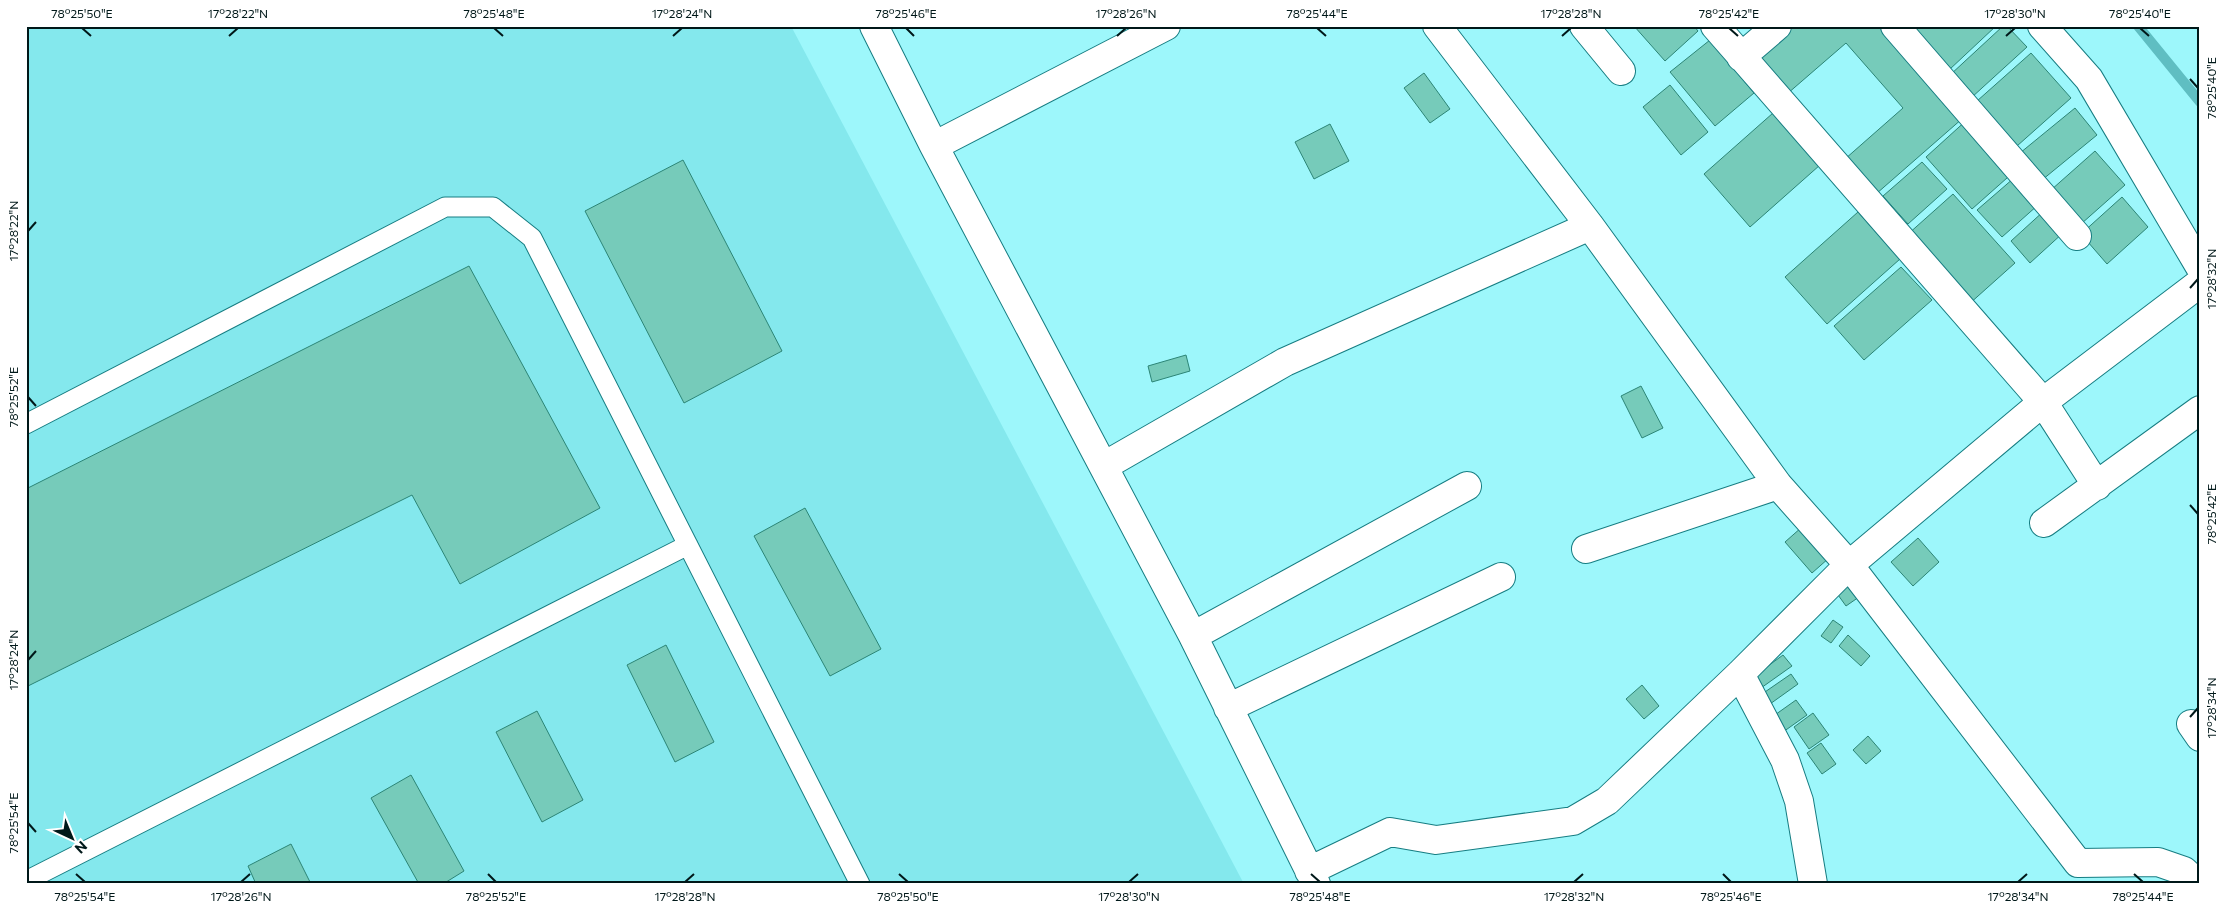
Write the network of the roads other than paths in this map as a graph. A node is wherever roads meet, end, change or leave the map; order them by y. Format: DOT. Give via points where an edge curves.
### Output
graph roads {
  1 [pos="874,26"];
  2 [pos="1166,26"];
  3 [pos="1437,26"];
  4 [pos="1584,26"];
  5 [pos="1715,26"];
  6 [pos="1777,26"];
  7 [pos="1895,26"];
  8 [pos="2042,26"];
  9 [pos="1741,57"];
  10 [pos="1621,71"];
  11 [pos="934,146"];
  12 [pos="1590,226"];
  13 [pos="2077,236"];
  14 [pos="2200,267"];
  15 [pos="2200,283"];
  16 [pos="2043,402"];
  17 [pos="2200,410"];
  18 [pos="26,424"];
  19 [pos="1104,466"];
  20 [pos="1778,485"];
  21 [pos="1467,486"];
  22 [pos="2098,486"];
  23 [pos="2044,523"];
  24 [pos="688,545"];
  25 [pos="1586,549"];
  26 [pos="1849,565"];
  27 [pos="1501,577"];
  28 [pos="1193,636"];
  29 [pos="1740,674"];
  30 [pos="1228,708"];
  31 [pos="1312,877"];
  32 [pos="26,881"];
  33 [pos="860,884"];
  34 [pos="1813,884"];
  35 [pos="2198,884"];
  1 -- 11 [label="street"];
  2 -- 11 [label="street"];
  3 -- 12 [label="street"];
  4 -- 10 [label="street"];
  5 -- 9 [label="street"];
  6 -- 9 [label="street"];
  7 -- 13 [label="street"];
  8 -- 14 [label="street" via="2088,79"];
  9 -- 16 [label="street"];
  11 -- 19 [label="street"];
  12 -- 19 [label="street" via="1285,362"];
  12 -- 20 [label="street"];
  15 -- 16 [label="street"];
  16 -- 22 [label="street"];
  16 -- 26 [label="street"];
  17 -- 22 [label="street"];
  18 -- 24 [label="lane" via="446,207 493,207 532,238"];
  19 -- 28 [label="street"];
  20 -- 25 [label="street"];
  20 -- 26 [label="street"];
  21 -- 28 [label="street"];
  22 -- 23 [label="street"];
  24 -- 32 [label="lane"];
  24 -- 33 [label="lane"];
  26 -- 29 [label="street"];
  26 -- 35 [label="street" via="2078,863 2158,862 2184,871"];
  27 -- 30 [label="street"];
  28 -- 30 [label="street"];
  29 -- 31 [label="street" via="1607,801 1573,821 1436,840 1390,832"];
  29 -- 34 [label="street" via="1785,760 1796,793"];
  30 -- 31 [label="street"];
}
